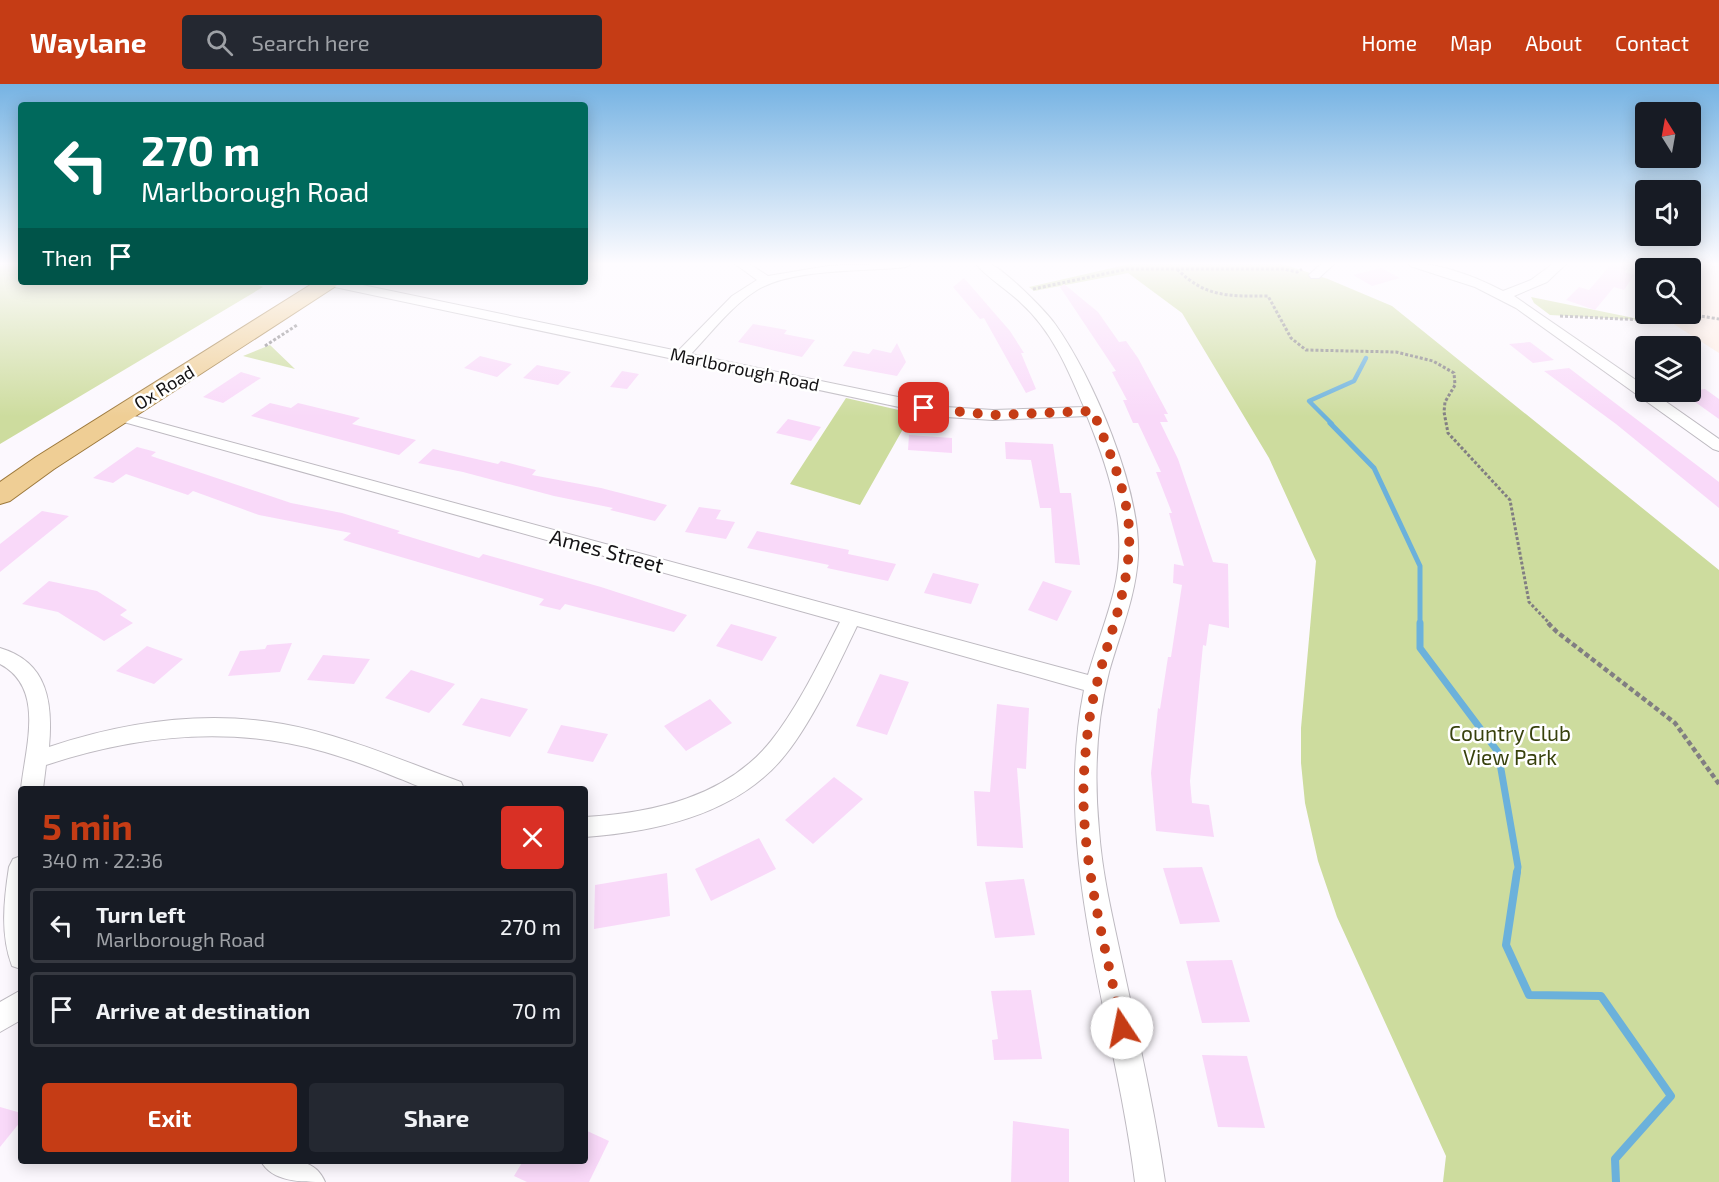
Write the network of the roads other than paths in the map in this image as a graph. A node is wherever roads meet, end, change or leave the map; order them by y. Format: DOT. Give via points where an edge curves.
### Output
graph roads {
  1 [pos="251,314"];
  2 [pos="279,314"];
  3 [pos="485,314"];
  4 [pos="722,314"];
  5 [pos="1039,314"];
  6 [pos="1534,314"];
  7 [pos="682,355"];
  8 [pos="1093,411"];
  9 [pos="118,416"];
  10 [pos="1719,446"];
  11 [pos="0,472"];
  12 [pos="0,495"];
  13 [pos="852,618"];
  14 [pos="0,655"];
  15 [pos="1096,686"];
  16 [pos="36,760"];
  17 [pos="32,786"];
  18 [pos="444,786"];
  19 [pos="588,827"];
  20 [pos="18,890"];
  21 [pos="18,947"];
  22 [pos="18,1005"];
  23 [pos="0,1019"];
  24 [pos="281,1164"];
  25 [pos="310,1182"];
  26 [pos="1150,1182"];
  1 -- 11 [label="main road, Ox Road"];
  2 -- 9 [label="main road, Ox Road"];
  3 -- 7 [label="street, Marlborough Road"];
  4 -- 7 [label="street"];
  5 -- 8 [label="street" via="1063,346"];
  6 -- 10 [label="street"];
  7 -- 8 [label="street, Marlborough Road" via="946,412 993,415"];
  8 -- 15 [label="street" via="1118,474 1129,528 1125,585"];
  9 -- 12 [label="main road, Ox Road"];
  9 -- 13 [label="street, Ames Street"];
  13 -- 15 [label="street, Ames Street"];
  13 -- 19 [label="street" via="791,729 772,756 750,774 693,807 646,821"];
  14 -- 16 [label="street" via="29,673 40,700"];
  15 -- 26 [label="street" via="1084,776 1087,836"];
  16 -- 17 [label="street"];
  16 -- 18 [label="street" via="86,742 161,729 255,728 322,743"];
  20 -- 21 [label="street"];
  22 -- 23 [label="street"];
  24 -- 25 [label="street"];
}
